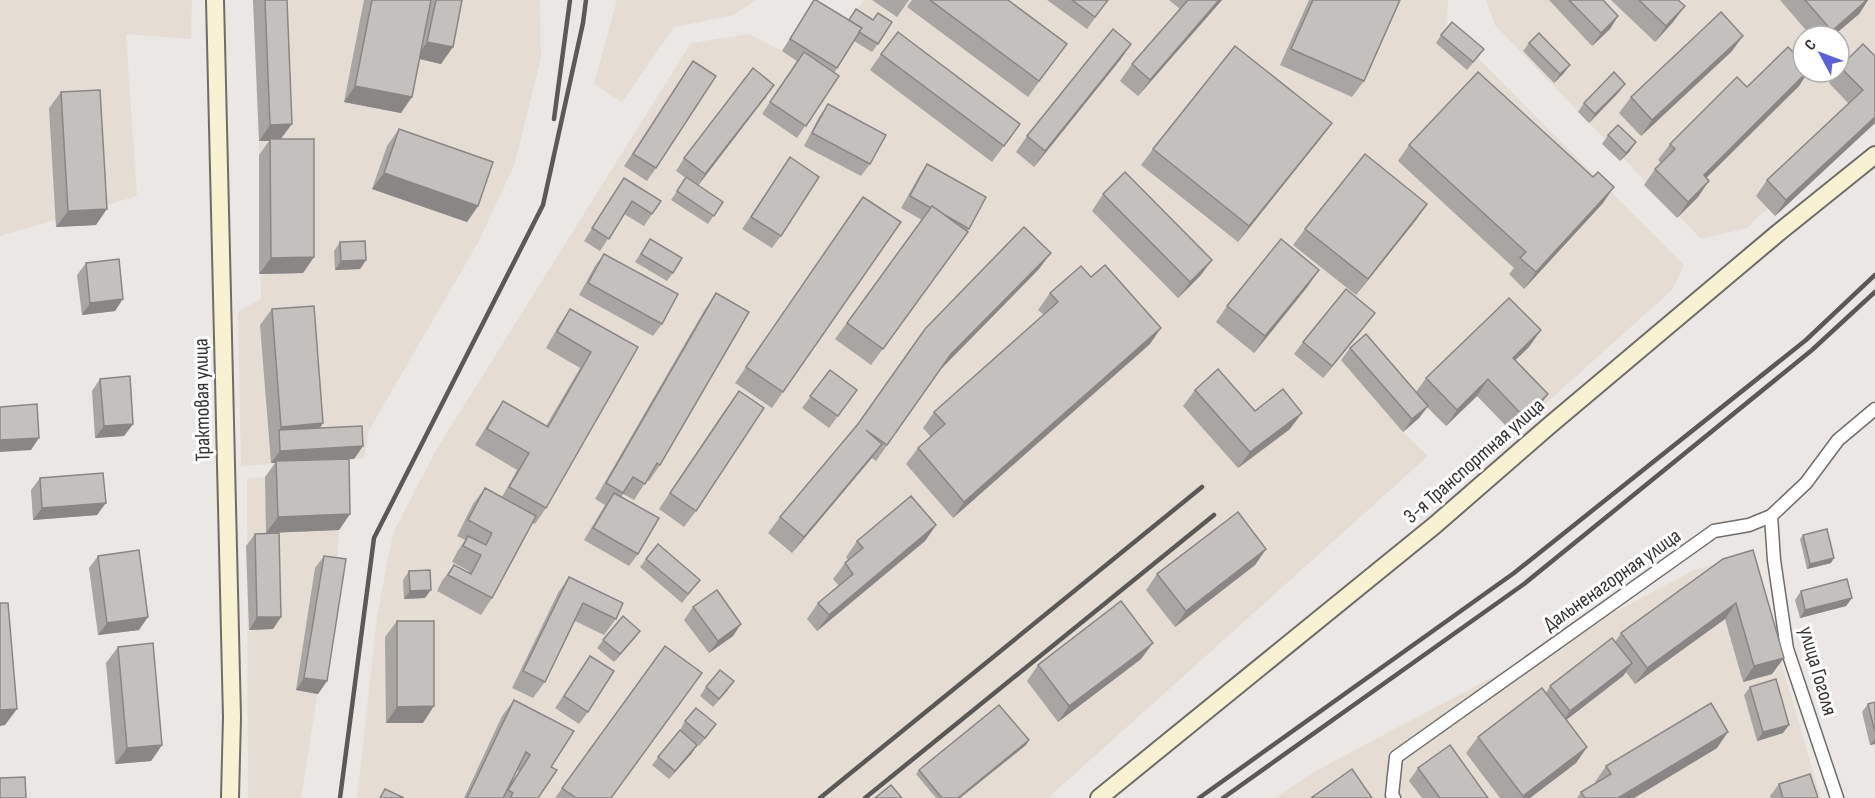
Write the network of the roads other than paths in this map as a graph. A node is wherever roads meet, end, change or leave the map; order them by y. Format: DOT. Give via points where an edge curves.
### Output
graph roads {
  1 [pos="215,0"];
  2 [pos="1875,155"];
  3 [pos="1875,409"];
  4 [pos="1771,516"];
  5 [pos="230,798"];
  6 [pos="1099,798"];
  7 [pos="1394,798"];
  8 [pos="1837,798"];
  1 -- 5 [label="street, Трактовая улица" via="232,717"];
  2 -- 6 [label="street, 3-я Транспортная улица" via="1435,525"];
  3 -- 4 [label="street, Дальненагорная улица" via="1838,440 1806,483"];
  4 -- 7 [label="street, Дальненагорная улица" via="1749,525 1714,531 1396,757"];
  4 -- 8 [label="street, улица Гоголя" via="1787,649"];
}
